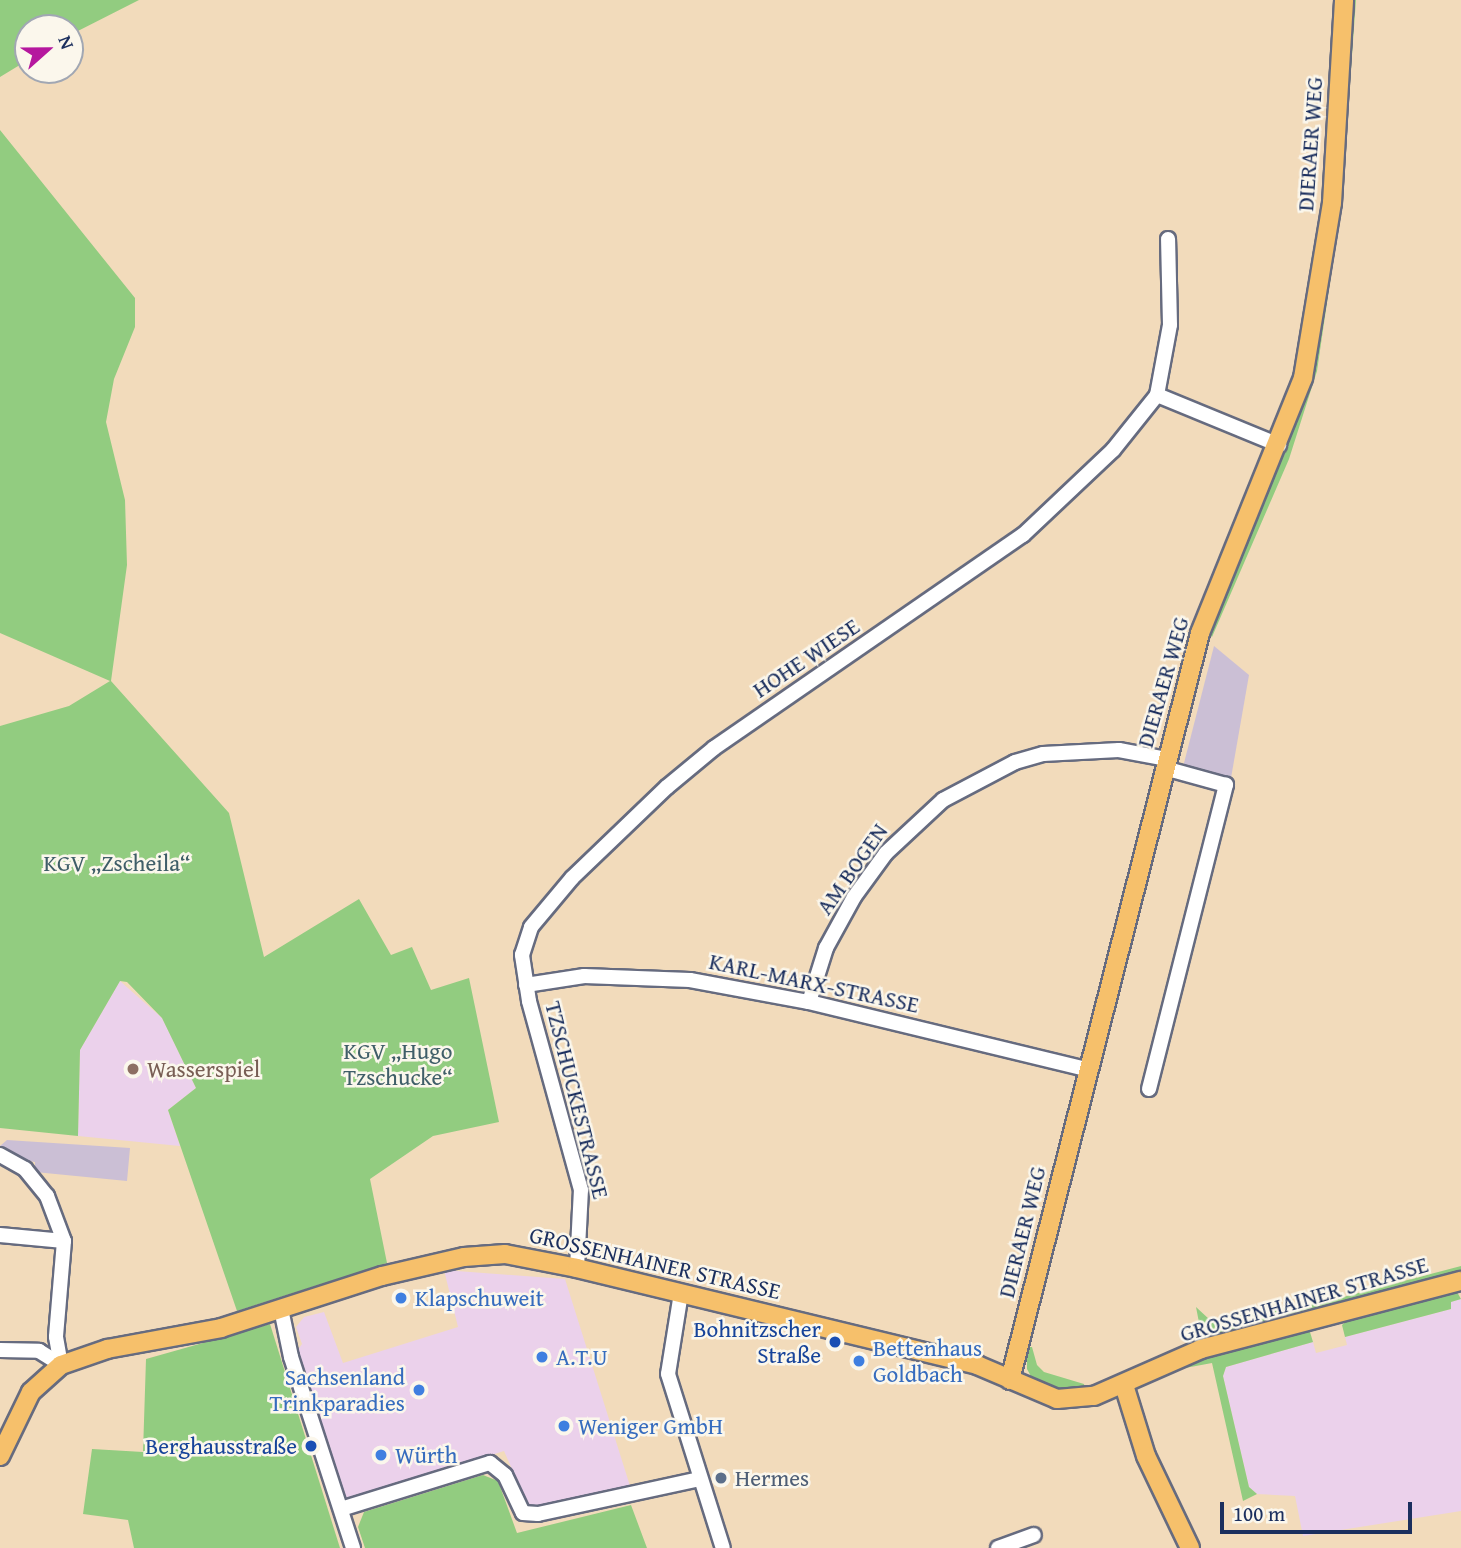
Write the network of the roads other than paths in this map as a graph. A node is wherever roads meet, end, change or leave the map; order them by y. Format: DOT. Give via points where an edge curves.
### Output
graph roads {
  1 [pos="1344,0"];
  2 [pos="1168,239"];
  3 [pos="1157,395"];
  4 [pos="1279,445"];
  5 [pos="1165,763"];
  6 [pos="526,985"];
  7 [pos="809,1002"];
  8 [pos="1090,1070"];
  9 [pos="1149,1089"];
  10 [pos="0,1155"];
  11 [pos="0,1235"];
  12 [pos="64,1241"];
  13 [pos="578,1268"];
  14 [pos="1461,1281"];
  15 [pos="681,1293"];
  16 [pos="281,1309"];
  17 [pos="0,1350"];
  18 [pos="61,1366"];
  19 [pos="1010,1380"];
  20 [pos="1124,1385"];
  21 [pos="0,1456"];
  22 [pos="700,1479"];
  23 [pos="341,1509"];
  24 [pos="1034,1535"];
  25 [pos="353,1548"];
  26 [pos="723,1548"];
  27 [pos="998,1548"];
  28 [pos="1190,1548"];
  1 -- 4 [label="main road, DIERAER WEG" via="1332,203 1321,281 1303,378"];
  2 -- 3 [label="street" via="1170,325"];
  3 -- 4 [label="street"];
  3 -- 6 [label="street, HOHE WIESE" via="1065,500 1023,535 714,748 619,829 531,927 522,955"];
  4 -- 5 [label="main road, DIERAER WEG" via="1200,633"];
  5 -- 7 [label="street, AM BOGEN" via="1119,750 1043,754 1016,762 943,800 886,853 854,897 826,948"];
  5 -- 8 [label="main road, DIERAER WEG"];
  5 -- 9 [label="street, AM BOGEN" via="1226,785"];
  6 -- 7 [label="street, KARL-MARX-STRASSE" via="584,976 650,976"];
  6 -- 13 [label="street, TZSCHUCKESTRASSE" via="581,1190"];
  7 -- 8 [label="street, KARL-MARX-STRASSE"];
  8 -- 19 [label="main road, DIERAER WEG"];
  10 -- 12 [label="street" via="25,1169 47,1196"];
  11 -- 12 [label="street"];
  12 -- 18 [label="street" via="57,1337"];
  13 -- 15 [label="main road, GROSSENHAINER STRASSE"];
  13 -- 16 [label="main road, GROSSENHAINER STRASSE" via="505,1254 464,1257 382,1276"];
  14 -- 20 [label="main road, GROSSENHAINER STRASSE" via="1200,1349"];
  15 -- 19 [label="main road, GROSSENHAINER STRASSE" via="977,1365"];
  15 -- 22 [label="street" via="668,1374"];
  16 -- 18 [label="main road, GROSSENHAINER STRASSE" via="189,1336 107,1349"];
  16 -- 23 [label="street" via="291,1357"];
  17 -- 18 [label="street" via="39,1352"];
  18 -- 21 [label="main road, GROSSENHAINER STRASSE" via="31,1392"];
  19 -- 20 [label="main road, GROSSENHAINER STRASSE" via="1057,1399 1094,1396"];
  20 -- 28 [label="main road" via="1146,1456"];
  22 -- 23 [label="street" via="538,1514 523,1513 505,1475 490,1462"];
  22 -- 26 [label="street"];
  23 -- 25 [label="street"];
  24 -- 27 [label="street"];
}
